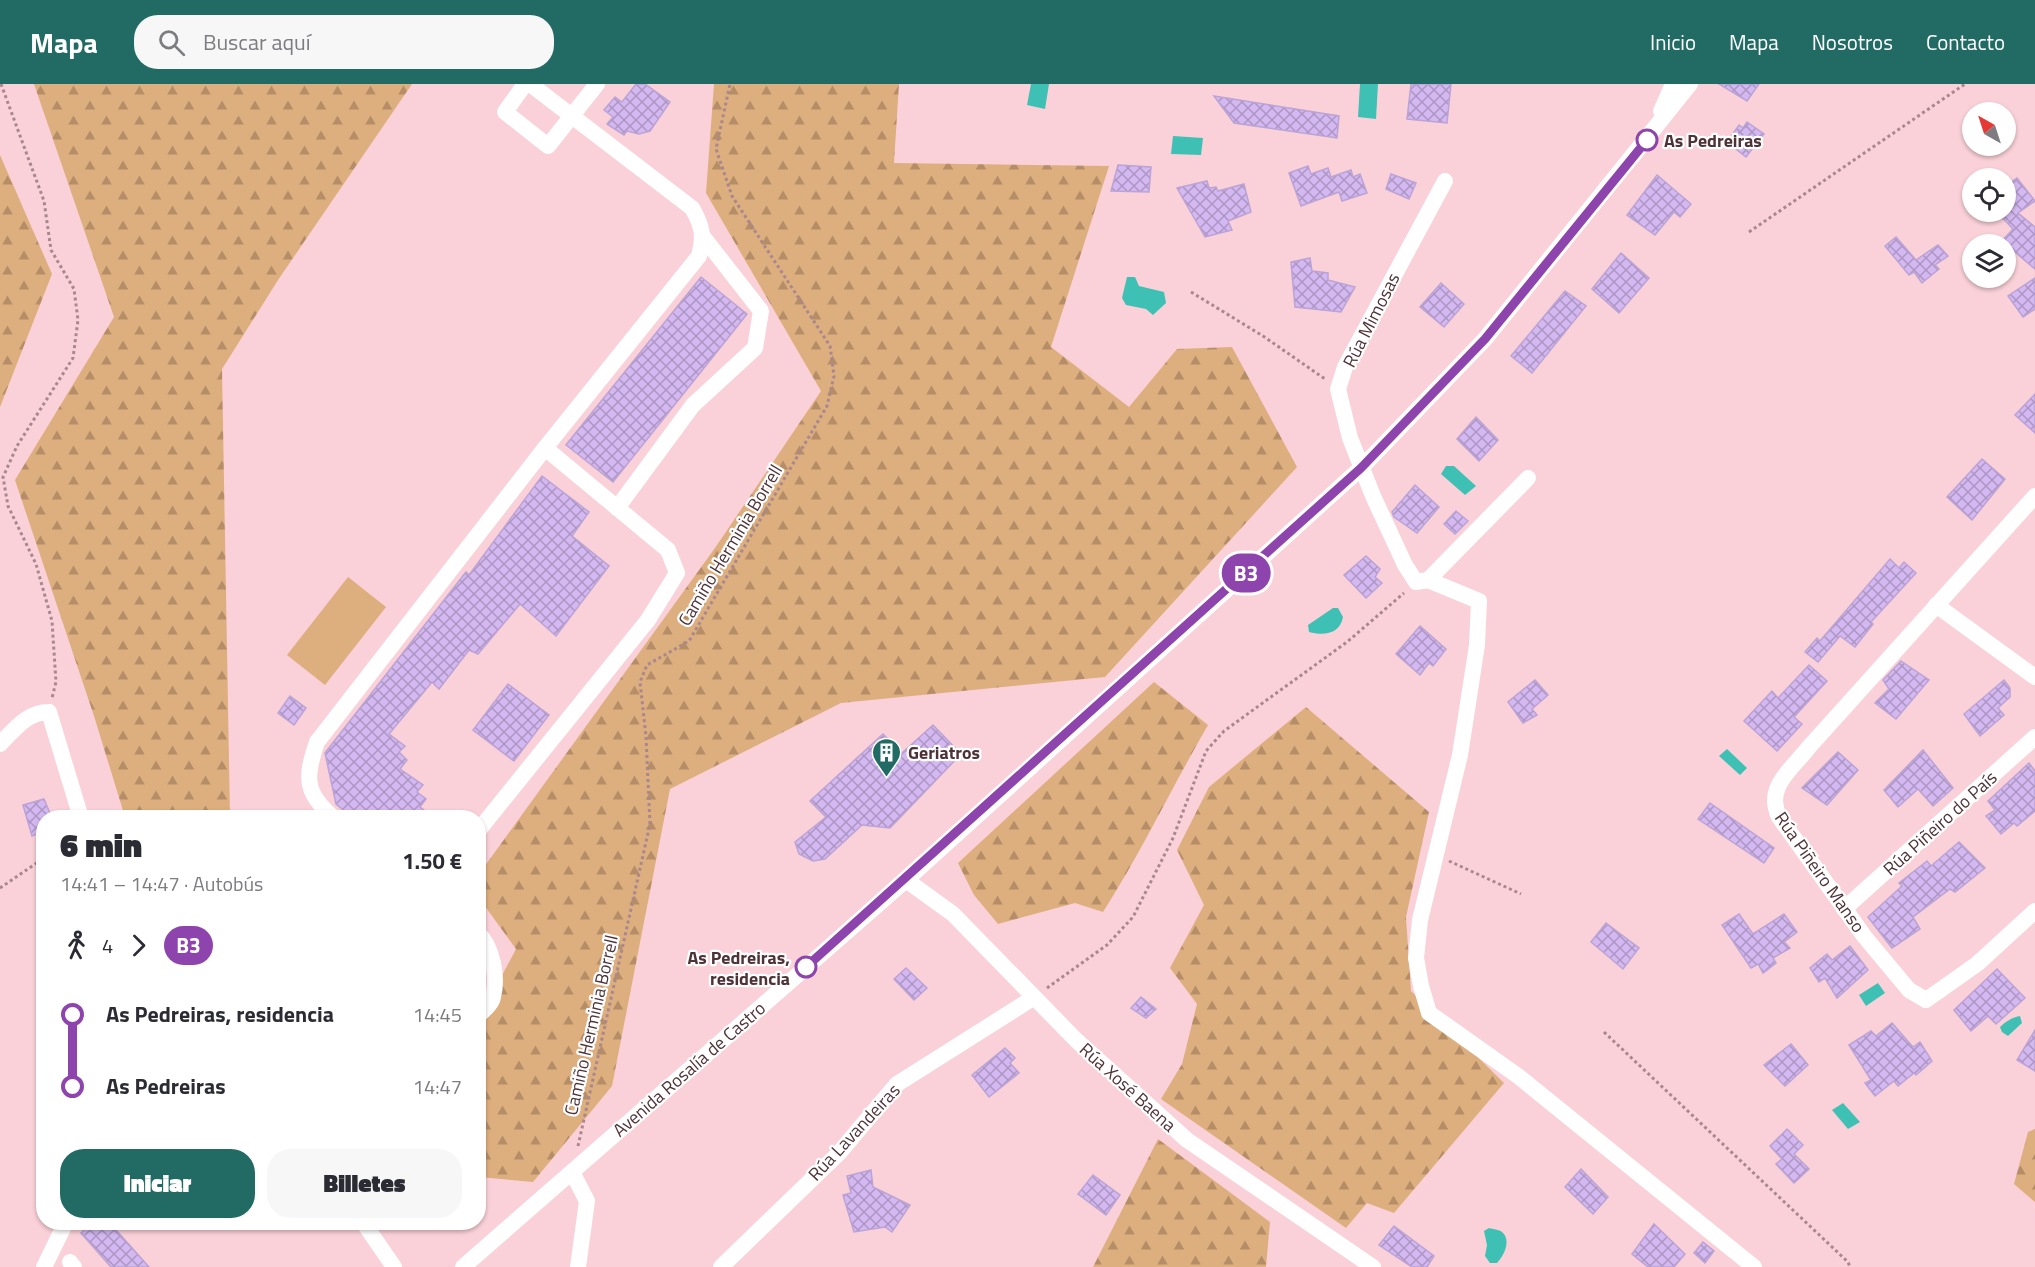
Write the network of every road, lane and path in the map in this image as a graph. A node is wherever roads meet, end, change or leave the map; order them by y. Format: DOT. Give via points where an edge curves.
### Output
graph roads {
  1 [pos="1,84"];
  2 [pos="525,84"];
  3 [pos="530,84"];
  4 [pos="597,84"];
  5 [pos="730,84"];
  6 [pos="1673,84"];
  7 [pos="1690,84"];
  8 [pos="1965,84"];
  9 [pos="573,115"];
  10 [pos="1651,135"];
  11 [pos="1446,181"];
  12 [pos="1749,232"];
  13 [pos="704,238"];
  14 [pos="1191,292"];
  15 [pos="1338,390"];
  16 [pos="544,448"];
  17 [pos="1361,468"];
  18 [pos="1528,478"];
  19 [pos="2035,496"];
  20 [pos="617,508"];
  21 [pos="1422,581"];
  22 [pos="1936,605"];
  23 [pos="2035,677"];
  24 [pos="49,712"];
  25 [pos="2035,737"];
  26 [pos="0,744"];
  27 [pos="79,810"];
  28 [pos="326,810"];
  29 [pos="486,821"];
  30 [pos="1437,855"];
  31 [pos="36,863"];
  32 [pos="906,880"];
  33 [pos="0,888"];
  34 [pos="1521,894"];
  35 [pos="1845,909"];
  36 [pos="2035,911"];
  37 [pos="486,944"];
  38 [pos="1033,998"];
  39 [pos="486,1007"];
  40 [pos="1604,1032"];
  41 [pos="572,1172"];
  42 [pos="62,1230"];
  43 [pos="369,1230"];
  44 [pos="44,1267"];
  45 [pos="394,1267"];
  46 [pos="463,1267"];
  47 [pos="578,1267"];
  48 [pos="720,1267"];
  49 [pos="1372,1267"];
  50 [pos="1754,1267"];
  51 [pos="1850,1267"];
  1 -- 24 [label="path" via="44,201 51,250 74,289 78,320 73,357 17,446 3,477 8,506 36,564 52,621 56,682"];
  2 -- 9 [label="street" via="505,112 548,146"];
  3 -- 9 [label="street"];
  4 -- 9 [label="street"];
  5 -- 41 [label="path, Camiño Herminia Borrell" via="716,148 732,196 830,346 834,376 827,406 689,640 647,665 640,682 650,824"];
  6 -- 10 [label="street, Avenida Rosalía de Castro"];
  7 -- 10 [label="street, Avenida Rosalía de Castro"];
  8 -- 12 [label="path"];
  9 -- 13 [label="street" via="692,208"];
  10 -- 17 [label="street, Avenida Rosalía de Castro" via="1485,339"];
  11 -- 15 [label="street, Rúa Mimosas" via="1346,367"];
  13 -- 16 [label="street" via="699,256"];
  13 -- 20 [label="street" via="761,311 755,348 693,405"];
  14 -- 15 [label="path" via="1263,336"];
  15 -- 17 [label="street, Rúa Mimosas"];
  16 -- 20 [label="street"];
  16 -- 28 [label="street" via="316,742 308,771 312,796"];
  17 -- 21 [label="street, Rúa Mimosas" via="1405,565"];
  17 -- 32 [label="street, Avenida Rosalía de Castro"];
  18 -- 21 [label="street"];
  19 -- 22 [label="street, Rúa Piñeiro Manso"];
  20 -- 29 [label="street" via="668,550 677,573 648,620"];
  21 -- 30 [label="street" via="1479,600 1477,645 1460,755"];
  21 -- 38 [label="path" via="1347,642 1224,731 1206,751 1173,838 1133,917 1107,945"];
  22 -- 23 [label="street"];
  22 -- 35 [label="street, Rúa Piñeiro Manso" via="1776,788 1773,804 1779,817"];
  24 -- 26 [label="street" via="36,712"];
  24 -- 27 [label="street"];
  25 -- 35 [label="street, Rúa Piñeiro do País"];
  30 -- 34 [label="path"];
  30 -- 50 [label="street" via="1420,920 1416,958 1429,1013 1518,1076"];
  31 -- 33 [label="path"];
  32 -- 38 [label="street, Rúa Xosé Baena" via="953,914"];
  32 -- 41 [label="street, Avenida Rosalía de Castro"];
  35 -- 36 [label="street, Rúa Piñeiro Manso" via="1909,990 1926,1000 1977,964"];
  37 -- 39 [label="street" via="494,964 493,999"];
  38 -- 48 [label="street, Rúa Lavandeiras" via="897,1084 839,1153"];
  38 -- 49 [label="street, Rúa Xosé Baena" via="1186,1140"];
  40 -- 51 [label="path"];
  41 -- 46 [label="street, Avenida Rosalía de Castro"];
  41 -- 47 [label="street" via="587,1201"];
  42 -- 44 [label="street"];
  43 -- 45 [label="street"];
}
